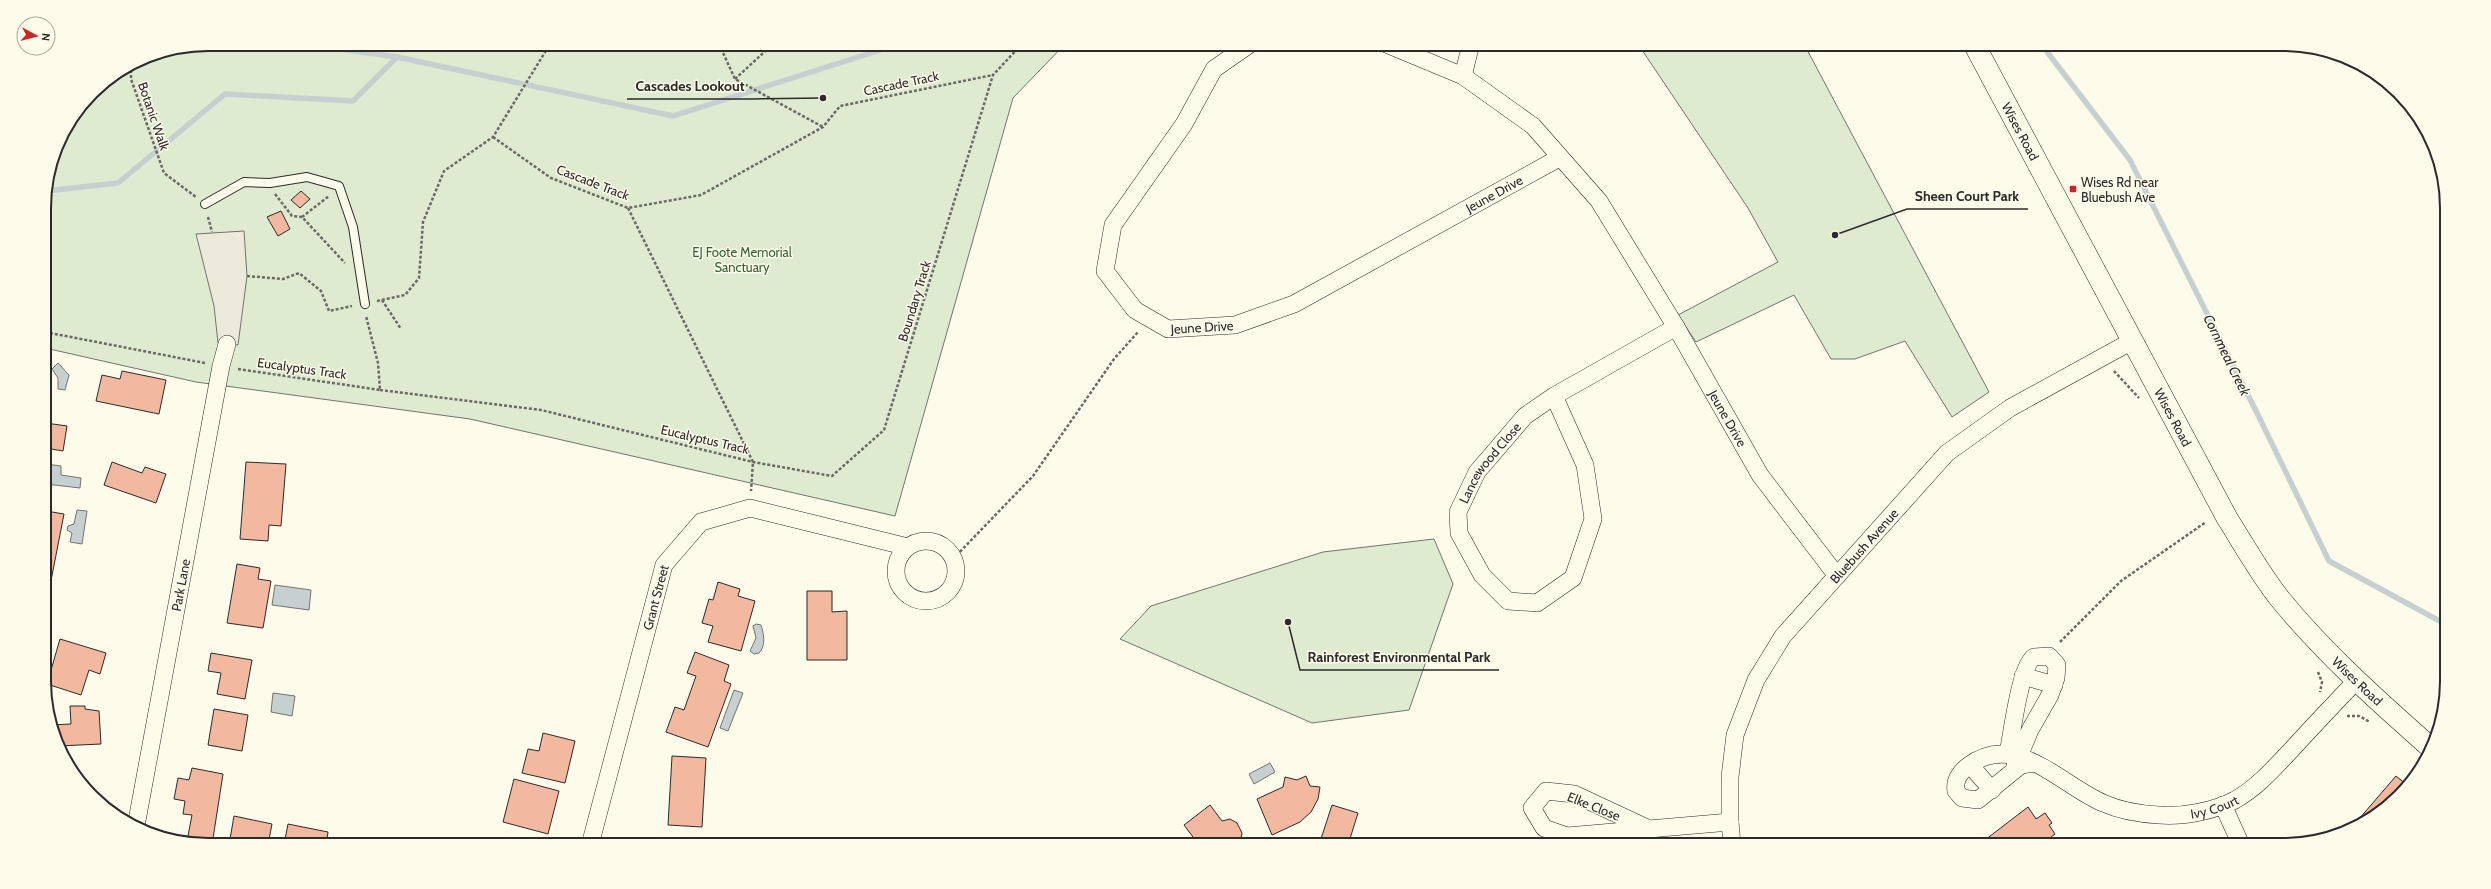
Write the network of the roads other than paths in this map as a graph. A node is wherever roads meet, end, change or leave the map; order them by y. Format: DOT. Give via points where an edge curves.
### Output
graph roads {
  1 [pos="1240,51"];
  2 [pos="1403,51"];
  3 [pos="1469,51"];
  4 [pos="1978,51"];
  5 [pos="1463,76"];
  6 [pos="1559,158"];
  7 [pos="205,204"];
  8 [pos="365,304"];
  9 [pos="1676,327"];
  10 [pos="2132,341"];
  11 [pos="227,344"];
  12 [pos="1554,396"];
  13 [pos="908,547"];
  14 [pos="1837,576"];
  15 [pos="2023,676"];
  16 [pos="2356,681"];
  17 [pos="2054,685"];
  18 [pos="2427,744"];
  19 [pos="2014,755"];
  20 [pos="2035,763"];
  21 [pos="1970,764"];
  22 [pos="2012,773"];
  23 [pos="1992,790"];
  24 [pos="2223,805"];
  25 [pos="137,821"];
  26 [pos="1730,822"];
  27 [pos="1649,829"];
  28 [pos="592,838"];
  29 [pos="1731,838"];
  30 [pos="2238,838"];
  1 -- 6 [label="street, Jeune Drive" via="1214,69 1184,124 1113,225 1104,271 1135,310 1168,329 1235,325 1294,304"];
  2 -- 5 [label="street, Jeune Drive"];
  3 -- 5 [label="street"];
  4 -- 10 [label="street, Wises Road"];
  5 -- 6 [label="street, Jeune Drive" via="1533,126"];
  6 -- 9 [label="street, Jeune Drive" via="1599,201"];
  7 -- 8 [label="lane" via="244,182 270,183 307,177 339,186 353,227"];
  9 -- 12 [label="street, Lancewood Close"];
  9 -- 14 [label="street, Jeune Drive" via="1760,475"];
  10 -- 14 [label="street, Bluebush Avenue" via="2010,408 1948,452"];
  10 -- 16 [label="street, Wises Road" via="2227,518 2266,580 2309,632"];
  11 -- 25 [label="street, Park Lane"];
  12 -- 12 [label="street, Lancewood Close" via="1584,465 1593,519 1573,578 1537,603 1508,601 1482,576 1459,533 1458,512 1477,472 1525,416"];
  13 -- 13 [label="street, Grant Street" via="901,554 896,574 898,584 904,593 913,599 934,601 951,589 956,569 945,548 934,542 916,542"];
  13 -- 28 [label="street, Grant Street" via="750,508 701,522 664,565"];
  14 -- 26 [label="street, Bluebush Avenue" via="1783,636 1756,680 1735,735 1730,777"];
  15 -- 17 [label="street"];
  15 -- 17 [label="street" via="2032,658 2055,651 2057,667"];
  15 -- 19 [label="street"];
  16 -- 18 [label="street, Wises Road"];
  16 -- 24 [label="street, Ivy Court" via="2267,775 2242,796"];
  17 -- 19 [label="street"];
  19 -- 20 [label="street, Ivy Court"];
  19 -- 21 [label="street, Ivy Court" via="1990,754"];
  19 -- 22 [label="street"];
  20 -- 22 [label="street, Ivy Court" via="2023,764"];
  20 -- 24 [label="street, Ivy Court" via="2086,794 2126,811 2166,816"];
  21 -- 23 [label="street"];
  21 -- 23 [label="street, Ivy Court" via="1958,777 1955,785 1957,793 1976,800"];
  22 -- 23 [label="street, Ivy Court"];
  24 -- 30 [label="street"];
  26 -- 27 [label="street, Elke Close"];
  26 -- 29 [label="street, Bluebush Avenue"];
  27 -- 27 [label="street, Elke Close" via="1567,836 1544,828 1532,808 1546,791 1574,794"];
}
